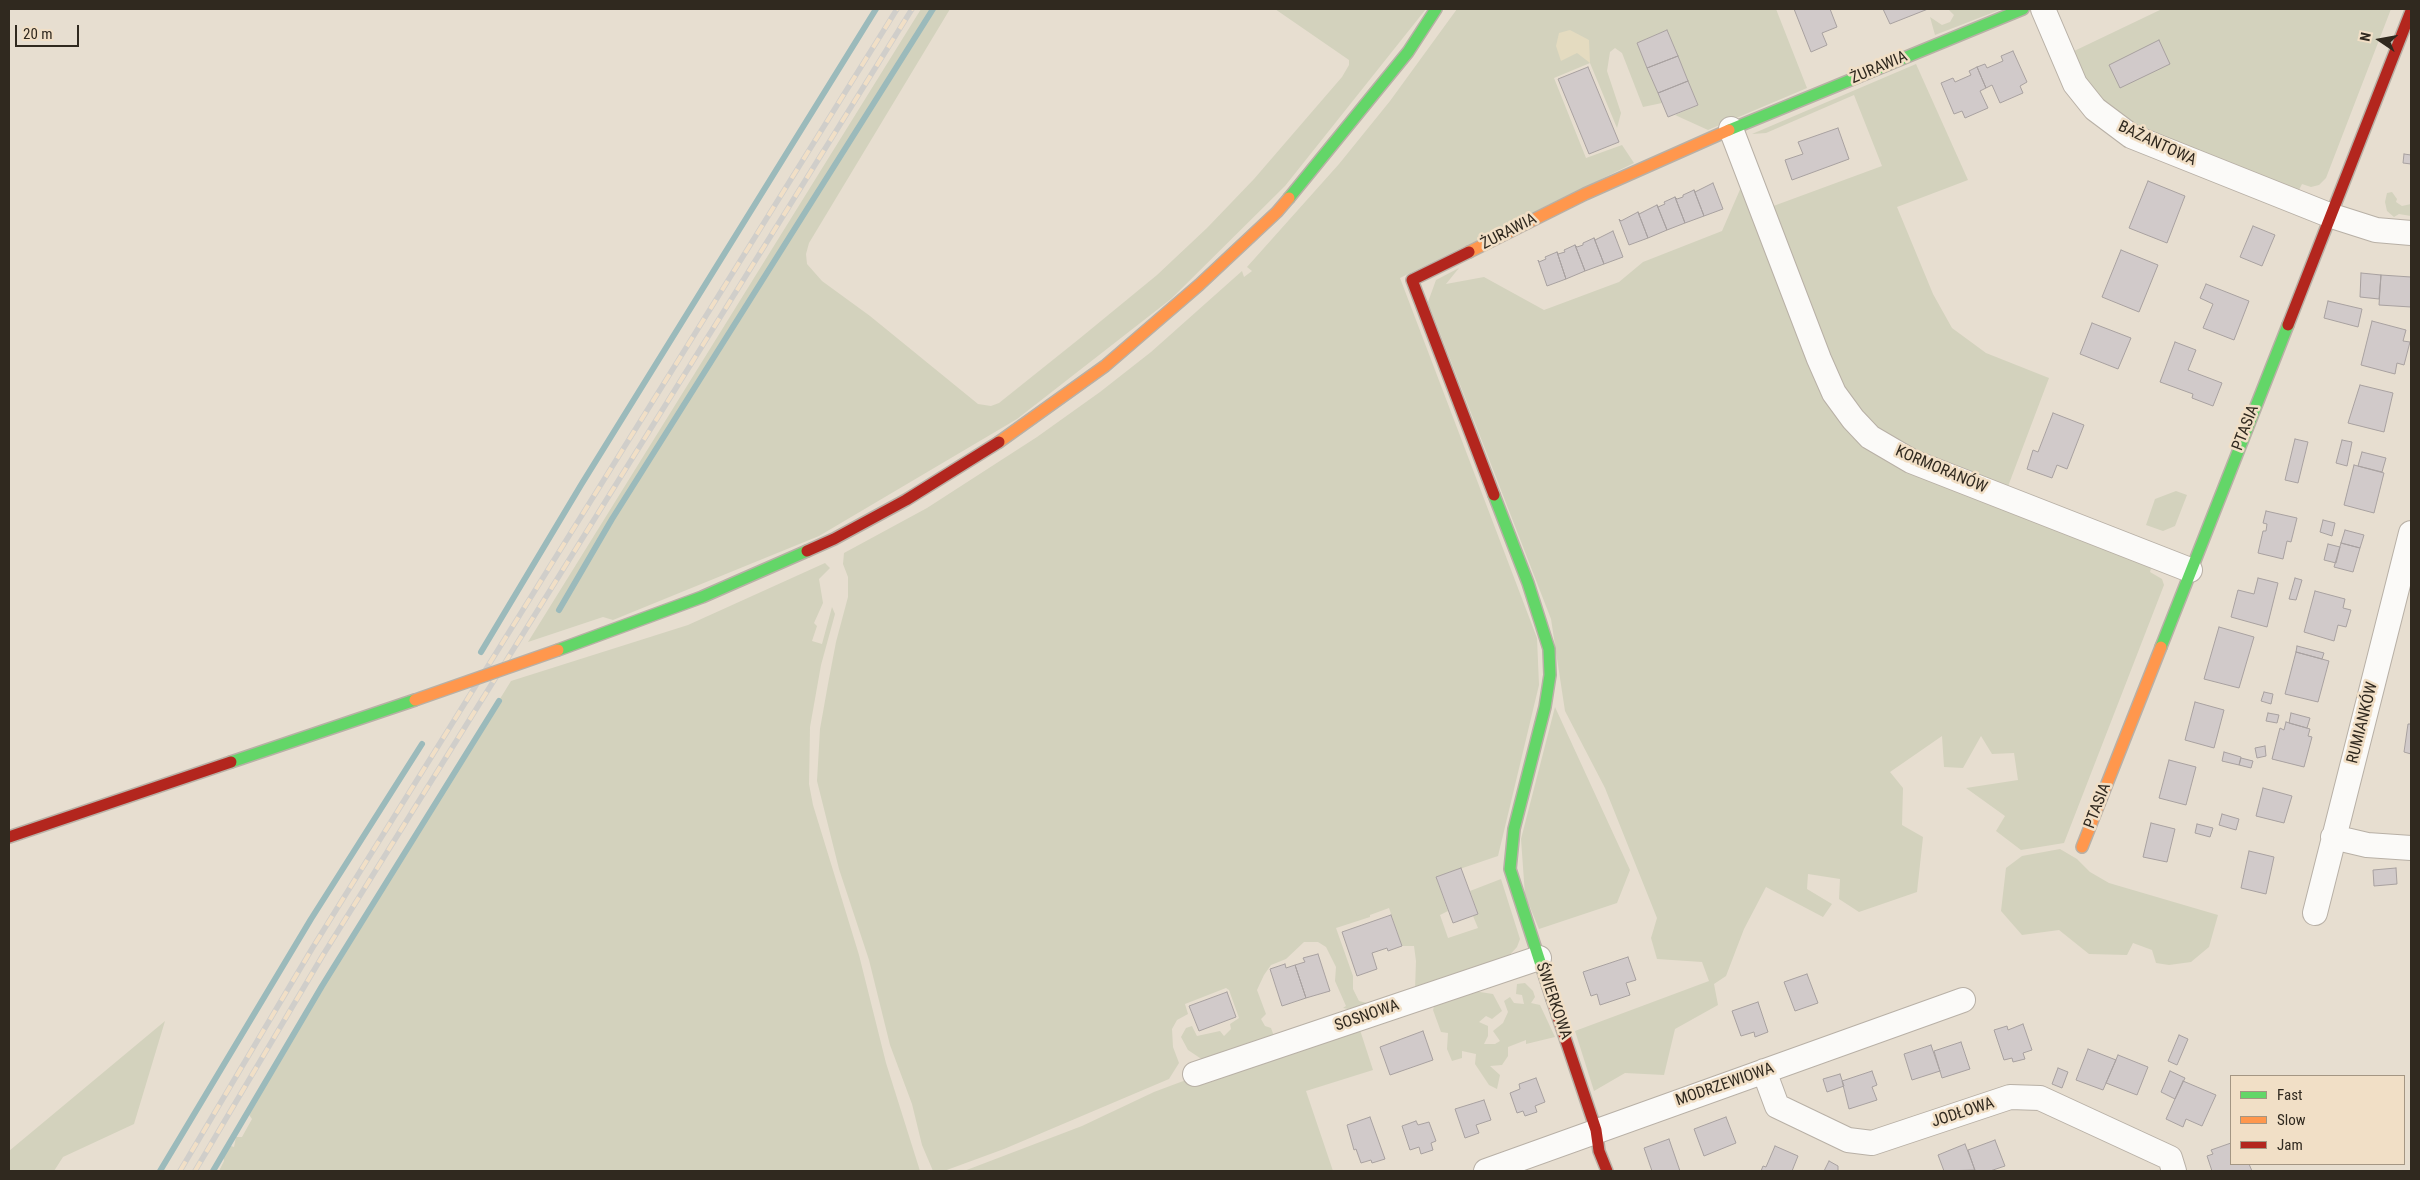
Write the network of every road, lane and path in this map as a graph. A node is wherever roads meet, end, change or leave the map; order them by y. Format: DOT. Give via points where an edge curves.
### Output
graph roads {
  1 [pos="1436,9"];
  2 [pos="2023,9"];
  3 [pos="2044,9"];
  4 [pos="2411,11"];
  5 [pos="1731,129"];
  6 [pos="2330,215"];
  7 [pos="2411,233"];
  8 [pos="2411,533"];
  9 [pos="2190,570"];
  10 [pos="1545,706"];
  11 [pos="9,837"];
  12 [pos="2333,837"];
  13 [pos="2082,846"];
  14 [pos="2411,848"];
  15 [pos="2315,913"];
  16 [pos="1539,958"];
  17 [pos="1963,1000"];
  18 [pos="1764,1071"];
  19 [pos="1195,1074"];
  20 [pos="1596,1130"];
  21 [pos="1486,1171"];
  22 [pos="1607,1171"];
  23 [pos="2174,1171"];
  1 -- 11 [label="street, bridge" via="1408,52 1277,212 1199,285 1105,366 1016,431 906,500 834,539 702,597 415,700"];
  2 -- 5 [label="street, ŻURAWIA"];
  3 -- 6 [label="street, BAŻANTOWA" via="2075,84 2118,128 2146,143"];
  4 -- 6 [label="street, PTASIA"];
  5 -- 9 [label="street, KORMORANÓW" via="1818,359 1834,393 1870,437 1911,461"];
  5 -- 10 [label="street, ŻURAWIA" via="1585,194 1412,280 1540,614 1549,649 1550,676"];
  6 -- 7 [label="street, BAŻANTOWA" via="2376,230"];
  6 -- 9 [label="street, PTASIA"];
  8 -- 12 [label="street, RUMIANKÓW"];
  9 -- 13 [label="street, PTASIA"];
  10 -- 16 [label="street, ŚWIERKOWA" via="1510,855 1510,869"];
  12 -- 14 [label="street" via="2367,845"];
  12 -- 15 [label="street, RUMIANKÓW"];
  16 -- 19 [label="street, SOSNOWA"];
  16 -- 20 [label="street, ŚWIERKOWA"];
  17 -- 18 [label="street, MODRZEWIOWA"];
  18 -- 20 [label="street, MODRZEWIOWA"];
  18 -- 23 [label="street, JODŁOWA" via="1778,1106 1848,1140 1872,1143 2010,1098 2040,1098 2170,1158"];
  20 -- 21 [label="street, MODRZEWIOWA"];
  20 -- 22 [label="street, ŚWIERKOWA" via="1599,1151"];
}
